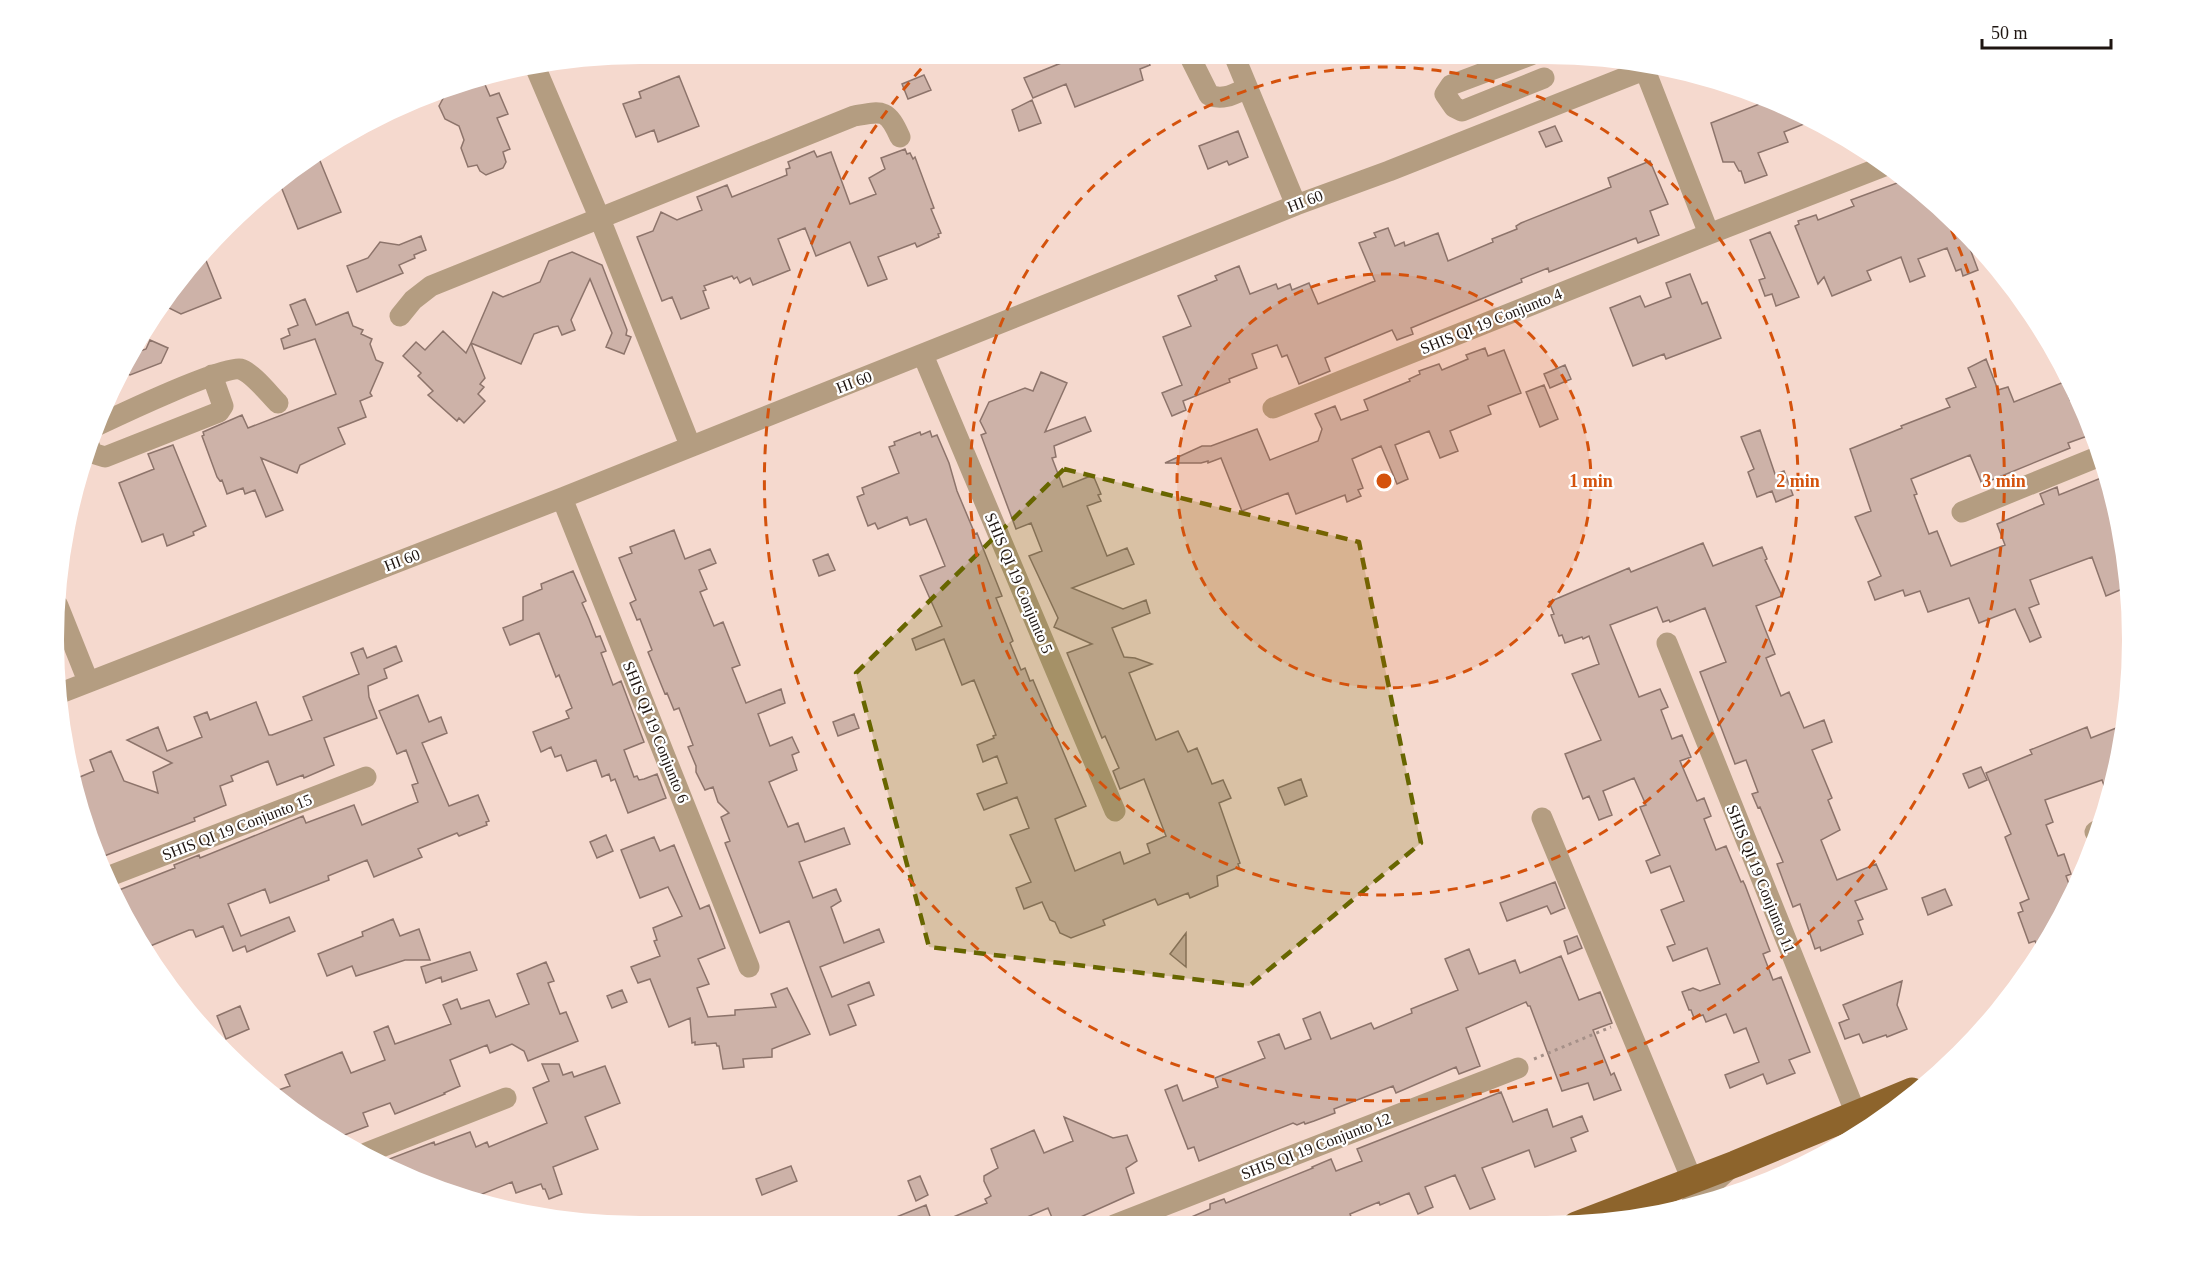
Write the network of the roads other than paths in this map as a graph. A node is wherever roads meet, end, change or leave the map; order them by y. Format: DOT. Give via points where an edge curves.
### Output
graph roads {
  1 [pos="1194,64"];
  2 [pos="1238,64"];
  3 [pos="1507,64"];
  4 [pos="1540,64"];
  5 [pos="1638,72"];
  6 [pos="538,74"];
  7 [pos="1649,74"];
  8 [pos="1544,78"];
  9 [pos="1247,88"];
  10 [pos="1549,107"];
  11 [pos="900,137"];
  12 [pos="1877,169"];
  13 [pos="1296,205"];
  14 [pos="600,219"];
  15 [pos="1709,234"];
  16 [pos="400,316"];
  17 [pos="923,355"];
  18 [pos="212,375"];
  19 [pos="157,399"];
  20 [pos="278,403"];
  21 [pos="1273,408"];
  22 [pos="108,421"];
  23 [pos="171,430"];
  24 [pos="690,446"];
  25 [pos="95,454"];
  26 [pos="2092,459"];
  27 [pos="562,498"];
  28 [pos="1962,512"];
  29 [pos="65,623"];
  30 [pos="1667,643"];
  31 [pos="88,681"];
  32 [pos="67,690"];
  33 [pos="366,777"];
  34 [pos="1115,811"];
  35 [pos="1542,818"];
  36 [pos="114,874"];
  37 [pos="749,967"];
  38 [pos="1518,1068"];
  39 [pos="506,1098"];
  40 [pos="1894,1098"];
  41 [pos="1856,1114"];
  42 [pos="374,1150"];
  43 [pos="1692,1192"];
  44 [pos="1634,1209"];
  45 [pos="1137,1216"];
  1 -- 9 [label="street" via="1209,95 1217,99"];
  2 -- 9 [label="street"];
  3 -- 8 [label="street" via="1451,85 1445,94 1462,111"];
  4 -- 8 [label="street"];
  5 -- 10 [label="street, HI 60"];
  6 -- 14 [label="street"];
  7 -- 15 [label="street"];
  8 -- 10 [label="street"];
  9 -- 13 [label="street"];
  10 -- 13 [label="street, HI 60"];
  11 -- 14 [label="street" via="887,115 854,117"];
  12 -- 15 [label="street, SHIS QI 19 Conjunto 4"];
  13 -- 17 [label="street, HI 60"];
  14 -- 16 [label="street" via="431,286"];
  14 -- 24 [label="street"];
  15 -- 21 [label="street, SHIS QI 19 Conjunto 4"];
  17 -- 24 [label="street, HI 60"];
  17 -- 34 [label="street, SHIS QI 19 Conjunto 5"];
  18 -- 19 [label="street"];
  18 -- 20 [label="street" via="243,369"];
  18 -- 23 [label="street" via="222,399 219,412"];
  19 -- 22 [label="street"];
  19 -- 23 [label="street"];
  23 -- 25 [label="street" via="105,457"];
  24 -- 27 [label="street, HI 60"];
  26 -- 28 [label="street"];
  27 -- 31 [label="street, HI 60"];
  27 -- 37 [label="street, SHIS QI 19 Conjunto 6"];
  29 -- 31 [label="street"];
  30 -- 41 [label="street, SHIS QI 19 Conjunto 11"];
  31 -- 32 [label="street, HI 60"];
  33 -- 36 [label="street, SHIS QI 19 Conjunto 15"];
  35 -- 43 [label="street"];
  38 -- 45 [label="street, SHIS QI 19 Conjunto 12"];
  39 -- 42 [label="street"];
  40 -- 41 [label="main road"];
  41 -- 43 [label="main road" via="1735,1164"];
  43 -- 44 [label="main road"];
}
